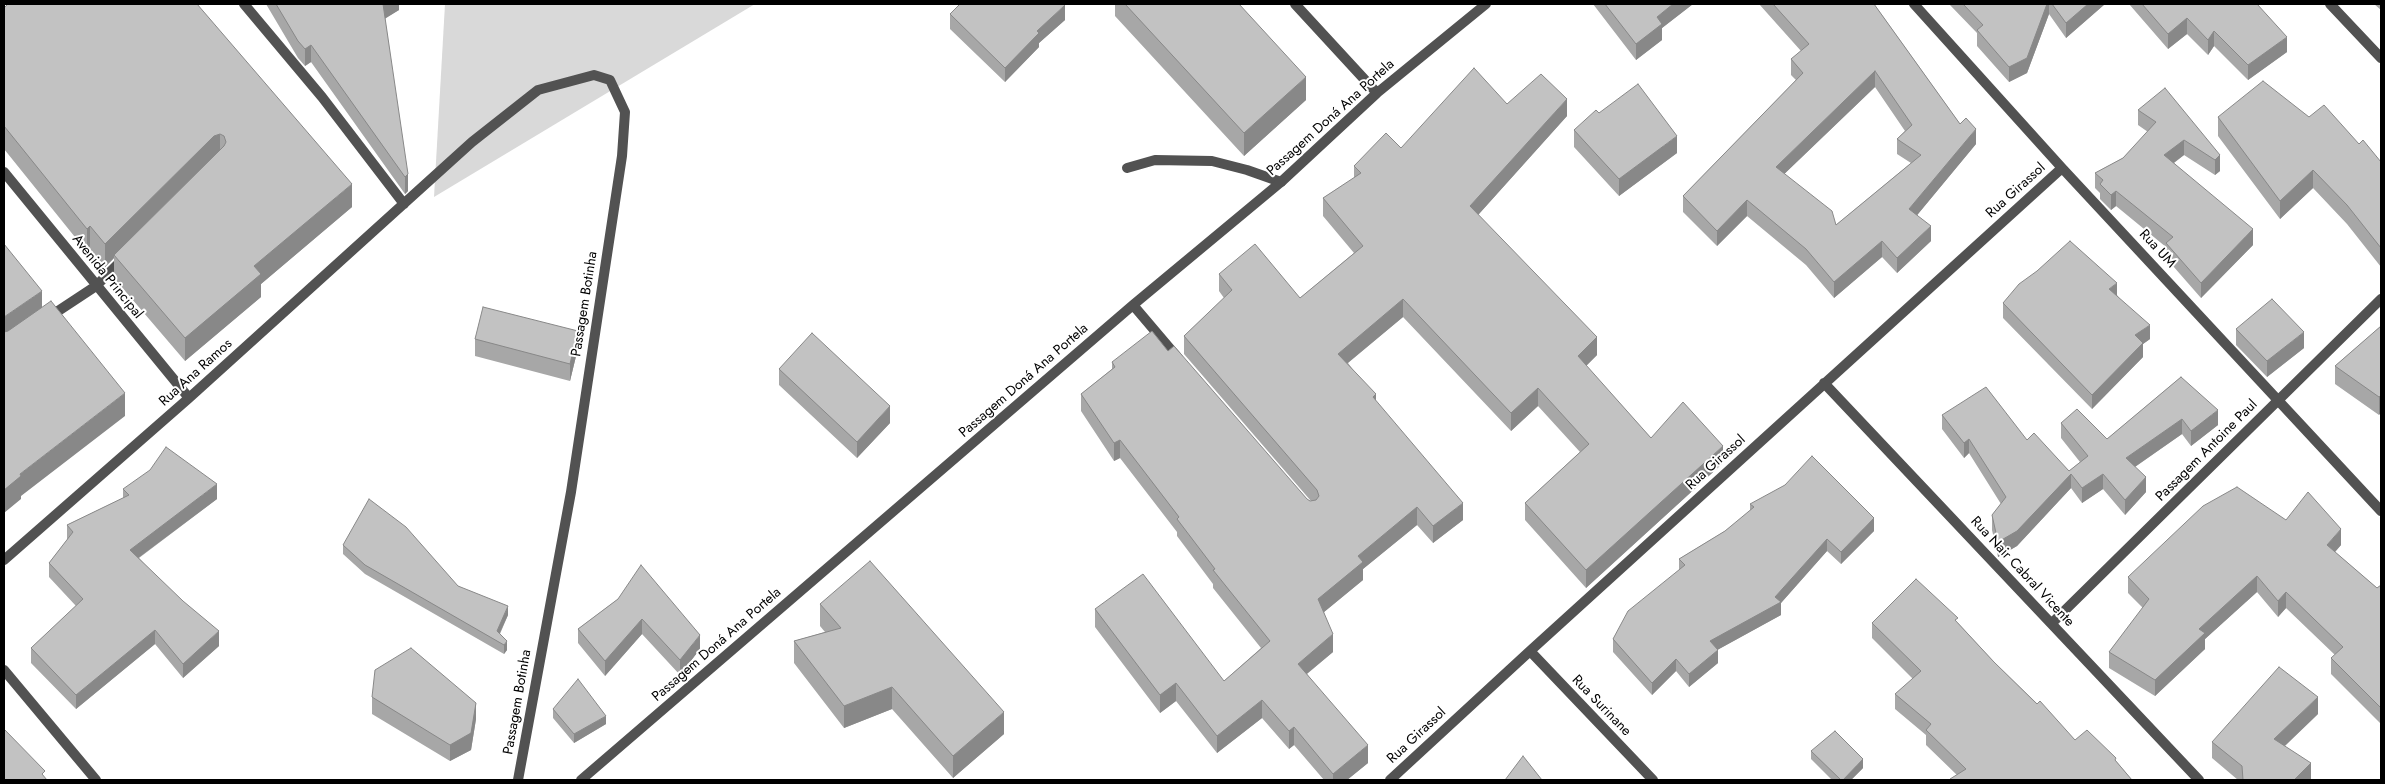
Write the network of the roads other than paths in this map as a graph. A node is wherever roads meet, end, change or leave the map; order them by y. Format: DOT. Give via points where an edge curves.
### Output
graph roads {
  1 [pos="244,4"];
  2 [pos="1295,4"];
  3 [pos="1486,4"];
  4 [pos="1914,4"];
  5 [pos="2330,4"];
  6 [pos="2381,58"];
  7 [pos="1378,93"];
  8 [pos="1127,168"];
  9 [pos="2062,168"];
  10 [pos="4,172"];
  11 [pos="1281,182"];
  12 [pos="404,204"];
  13 [pos="130,252"];
  14 [pos="96,286"];
  15 [pos="2381,299"];
  16 [pos="1133,306"];
  17 [pos="42,322"];
  18 [pos="1184,364"];
  19 [pos="1824,382"];
  20 [pos="189,398"];
  21 [pos="2279,399"];
  22 [pos="2381,511"];
  23 [pos="4,560"];
  24 [pos="2052,623"];
  25 [pos="1530,650"];
  26 [pos="4,670"];
  27 [pos="96,780"];
  28 [pos="518,780"];
  29 [pos="580,780"];
  30 [pos="1390,780"];
  31 [pos="1653,780"];
  32 [pos="2199,780"];
  1 -- 12 [label="street" via="322,97"];
  2 -- 7 [label="street"];
  3 -- 7 [label="street, Passagem Doná Ana Portela"];
  4 -- 9 [label="street, Rua UM"];
  5 -- 6 [label="street"];
  7 -- 11 [label="street, Passagem Doná Ana Portela"];
  8 -- 11 [label="street" via="1155,160 1212,161"];
  9 -- 19 [label="street, Rua Girassol"];
  9 -- 21 [label="street, Rua UM"];
  10 -- 14 [label="street, Avenida Principal"];
  11 -- 16 [label="street, Passagem Doná Ana Portela"];
  12 -- 20 [label="street, Rua Ana Ramos"];
  12 -- 28 [label="street, Passagem Botinha" via="472,142 538,90 594,74 610,80 625,112 622,156 571,492"];
  13 -- 14 [label="street"];
  14 -- 17 [label="street"];
  14 -- 20 [label="street, Avenida Principal"];
  15 -- 21 [label="street, Passagem Antoine Paul"];
  16 -- 18 [label="street"];
  16 -- 29 [label="street, Passagem Doná Ana Portela"];
  19 -- 24 [label="street, Rua Nair Cabral Vicente"];
  19 -- 25 [label="street, Rua Girassol"];
  20 -- 23 [label="street, Rua Ana Ramos"];
  21 -- 22 [label="street, Rua UM"];
  21 -- 24 [label="street, Passagem Antoine Paul"];
  24 -- 32 [label="street, Rua Nair Cabral Vicente"];
  25 -- 30 [label="street, Rua Girassol"];
  25 -- 31 [label="street, Rua Surinane"];
  26 -- 27 [label="street"];
}
